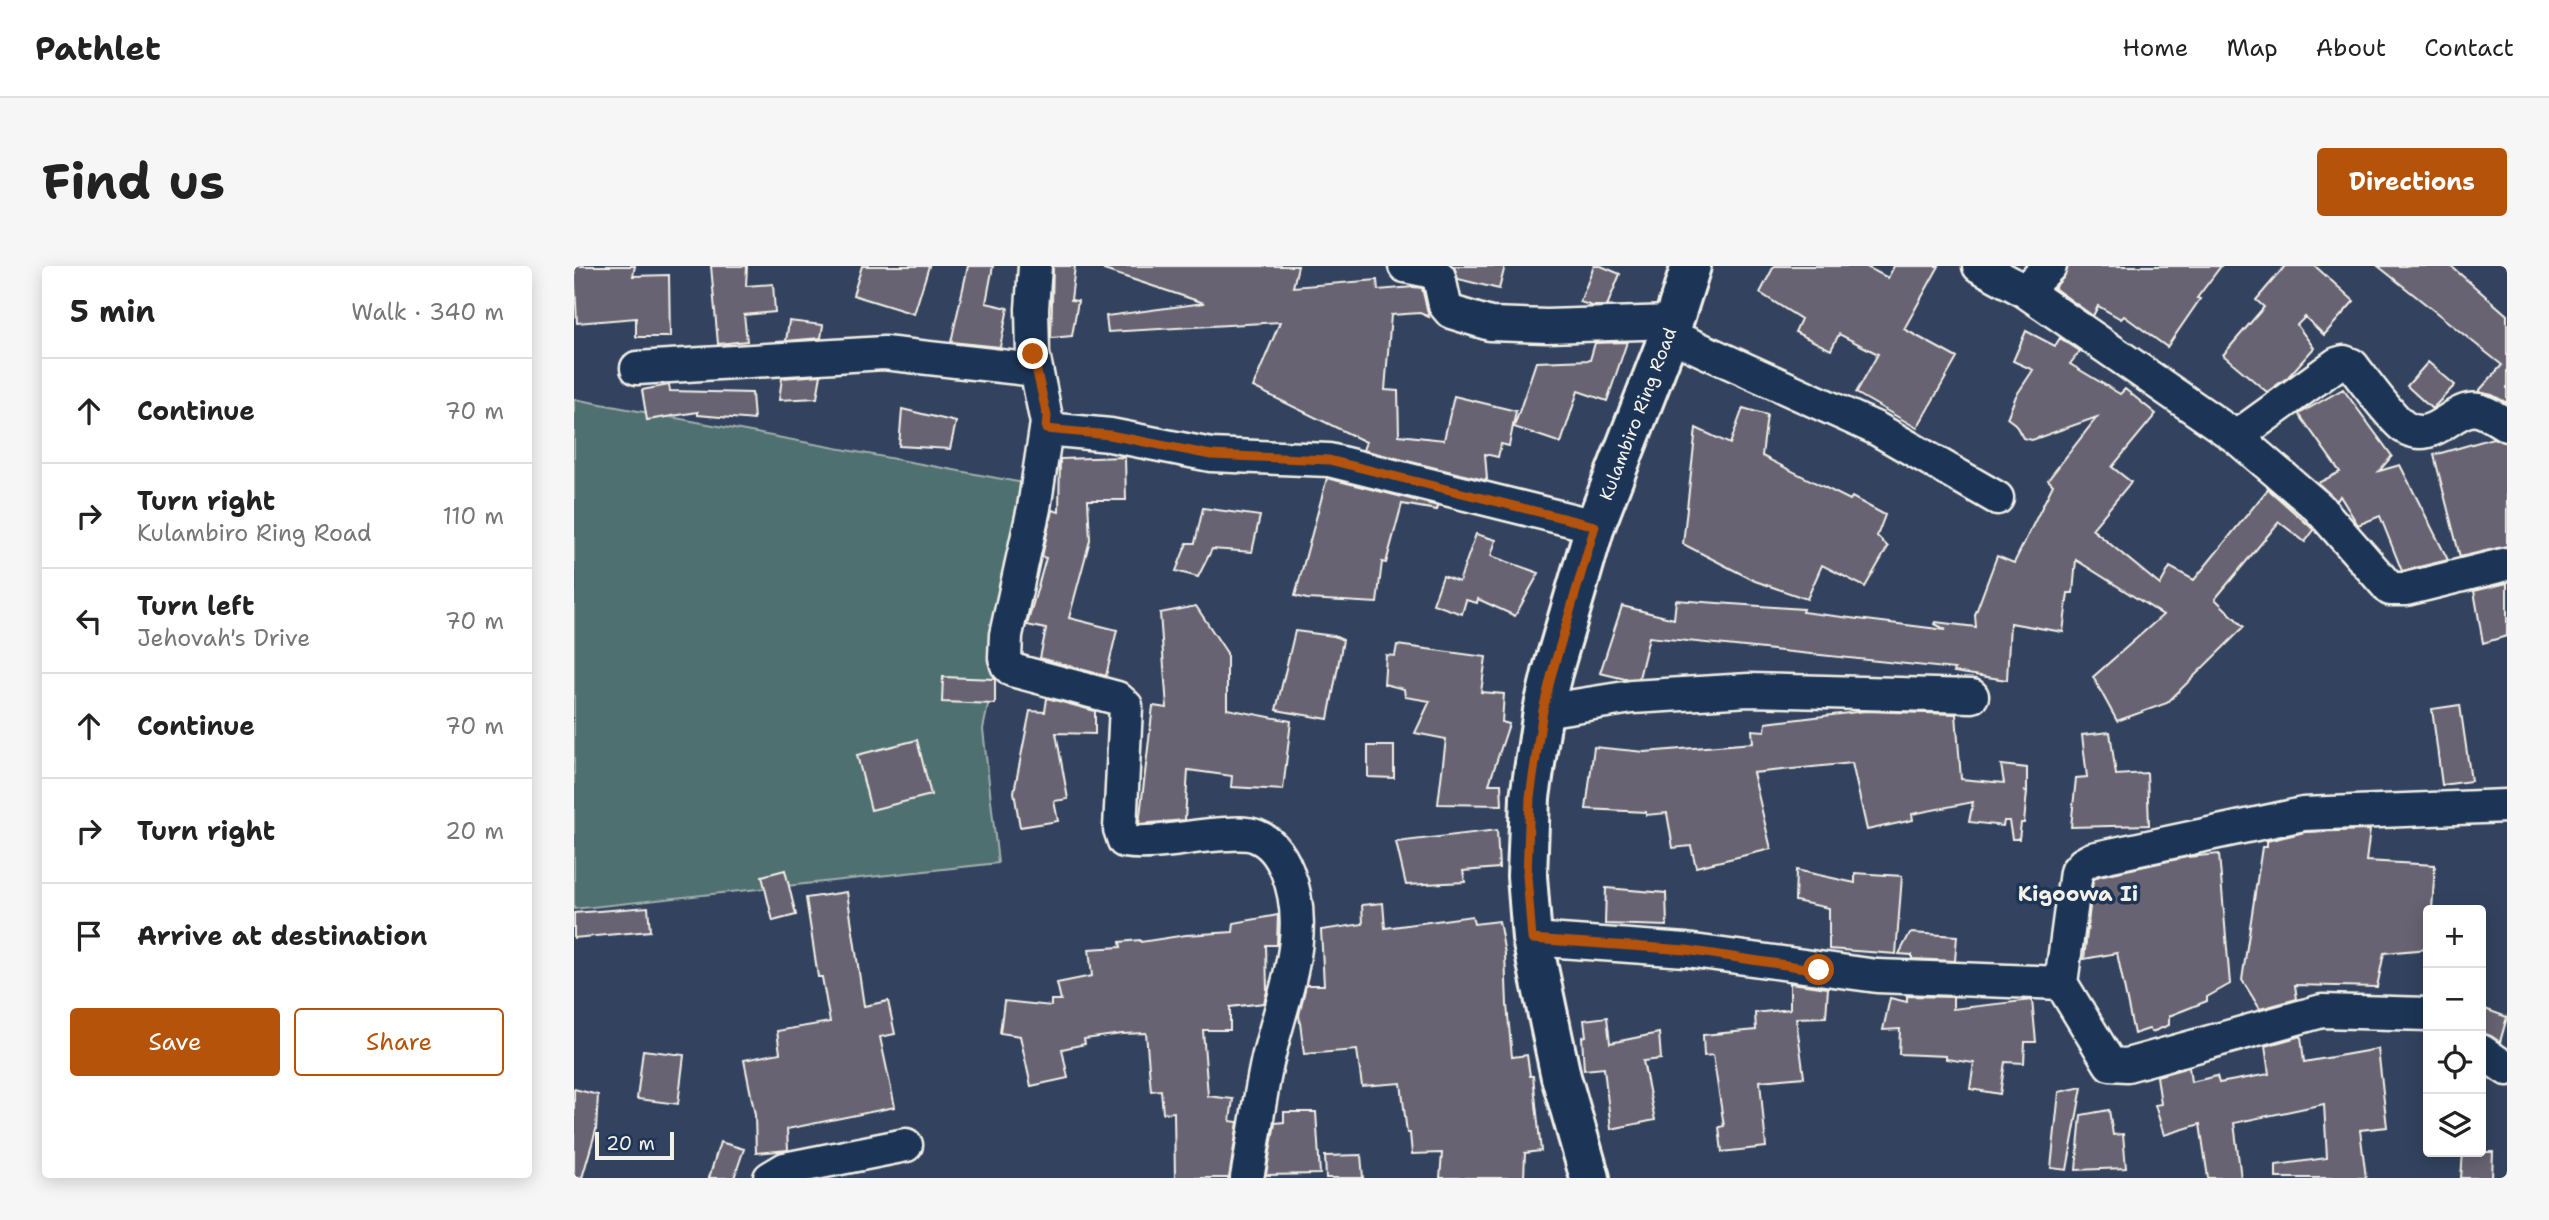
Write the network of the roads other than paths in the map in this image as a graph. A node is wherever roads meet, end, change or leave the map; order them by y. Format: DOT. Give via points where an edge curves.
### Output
graph roads {
  1 [pos="1035,266"];
  2 [pos="1405,266"];
  3 [pos="1691,266"];
  4 [pos="1979,266"];
  5 [pos="2050,266"];
  6 [pos="2025,291"];
  7 [pos="1671,329"];
  8 [pos="636,368"];
  9 [pos="1036,370"];
  10 [pos="2507,425"];
  11 [pos="1046,429"];
  12 [pos="2236,437"];
  13 [pos="1997,498"];
  14 [pos="1595,526"];
  15 [pos="2507,564"];
  16 [pos="1972,696"];
  17 [pos="1543,710"];
  18 [pos="2507,806"];
  19 [pos="1532,939"];
  20 [pos="2061,983"];
  21 [pos="2423,1014"];
  22 [pos="2486,1054"];
  23 [pos="2507,1069"];
  24 [pos="906,1145"];
  25 [pos="770,1178"];
  26 [pos="1247,1178"];
  27 [pos="1590,1178"];
  1 -- 9 [label="street"];
  2 -- 7 [label="street" via="1439,278 1451,312 1490,324"];
  3 -- 7 [label="street, Kulambiro Ring Road"];
  4 -- 6 [label="street"];
  5 -- 6 [label="street"];
  6 -- 12 [label="street"];
  7 -- 13 [label="street" via="1877,429"];
  7 -- 14 [label="street, Kulambiro Ring Road"];
  8 -- 9 [label="street" via="884,353"];
  9 -- 11 [label="street"];
  10 -- 12 [label="street" via="2477,409 2433,430 2403,427 2352,365 2344,362"];
  11 -- 14 [label="street" via="1110,435 1211,455 1329,460"];
  11 -- 26 [label="street" via="1006,635 1007,665 1117,698 1125,706 1120,829 1124,841 1245,833 1267,842 1281,857 1293,884 1297,941 1266,1070"];
  12 -- 15 [label="street" via="2318,507 2390,589"];
  14 -- 17 [label="street, Kulambiro Ring Road"];
  16 -- 17 [label="street" via="1749,690 1632,697"];
  17 -- 19 [label="street, Kulambiro Ring Road" via="1530,810 1527,876"];
  18 -- 20 [label="street" via="2302,814 2092,859 2076,872"];
  19 -- 20 [label="street" via="1686,950 1877,976"];
  19 -- 27 [label="street, Kulambiro Ring Road" via="1561,1077"];
  20 -- 21 [label="street" via="2110,1064 2116,1066 2322,1011"];
  22 -- 23 [label="street"];
  24 -- 25 [label="street" via="785,1169"];
}
